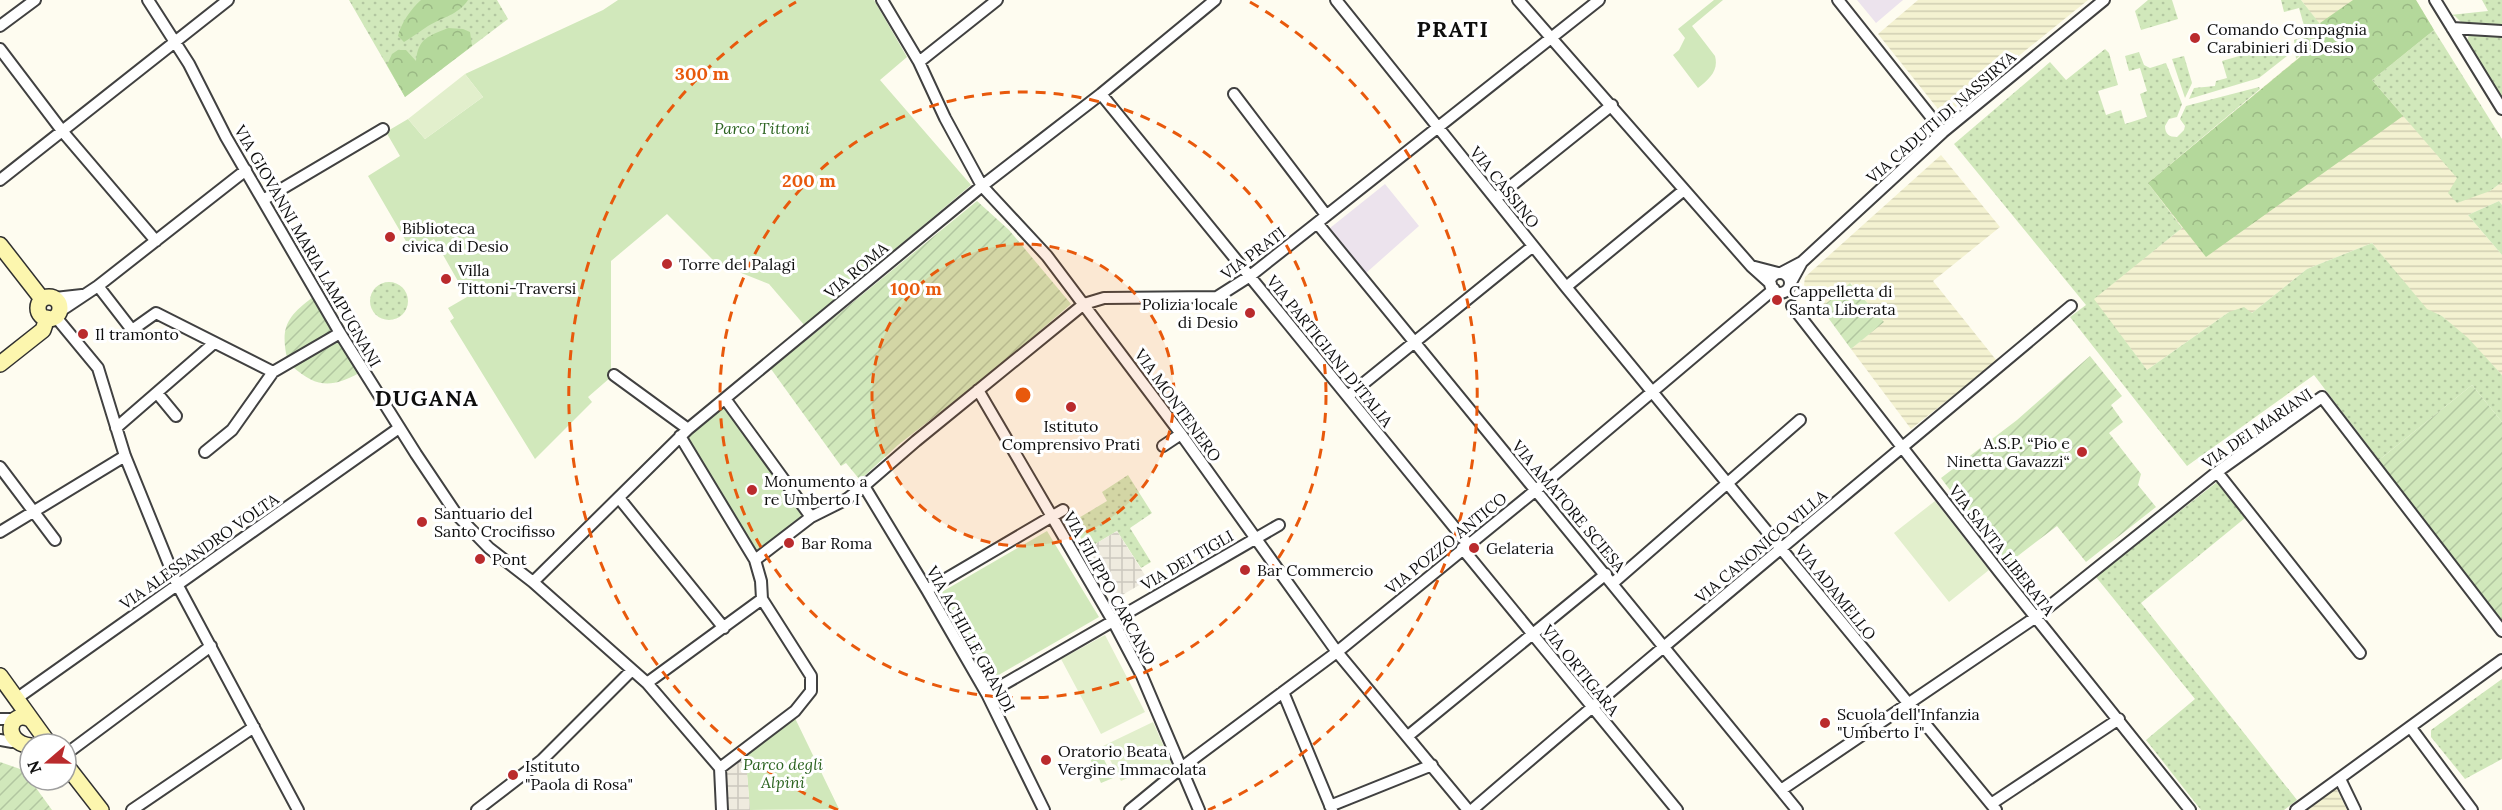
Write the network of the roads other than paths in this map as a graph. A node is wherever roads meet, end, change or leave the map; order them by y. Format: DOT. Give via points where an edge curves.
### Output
graph roads {
  1 [pos="35,0"];
  2 [pos="148,0"];
  3 [pos="228,0"];
  4 [pos="882,0"];
  5 [pos="997,0"];
  6 [pos="1336,0"];
  7 [pos="1518,0"];
  8 [pos="1599,0"];
  9 [pos="1838,0"];
  10 [pos="2104,0"];
  11 [pos="2435,0"];
  12 [pos="1213,1"];
  13 [pos="0,26"];
  14 [pos="2452,28"];
  15 [pos="2502,31"];
  16 [pos="1551,38"];
  17 [pos="175,43"];
  18 [pos="0,49"];
  19 [pos="919,62"];
  20 [pos="1101,94"];
  21 [pos="1234,94"];
  22 [pos="1612,105"];
  23 [pos="2502,109"];
  24 [pos="1438,128"];
  25 [pos="383,129"];
  26 [pos="63,132"];
  27 [pos="1943,132"];
  28 [pos="246,170"];
  29 [pos="0,180"];
  30 [pos="982,186"];
  31 [pos="1684,190"];
  32 [pos="1496,198"];
  33 [pos="263,200"];
  34 [pos="1322,219"];
  35 [pos="156,241"];
  36 [pos="0,245"];
  37 [pos="1533,246"];
  38 [pos="1802,262"];
  39 [pos="1751,266"];
  40 [pos="1779,273"];
  41 [pos="1250,276"];
  42 [pos="98,286"];
  43 [pos="1789,286"];
  44 [pos="1566,287"];
  45 [pos="1774,289"];
  46 [pos="1084,304"];
  47 [pos="1792,306"];
  48 [pos="2071,306"];
  49 [pos="52,309"];
  50 [pos="340,333"];
  51 [pos="1414,341"];
  52 [pos="214,343"];
  53 [pos="0,364"];
  54 [pos="273,372"];
  55 [pos="614,375"];
  56 [pos="978,390"];
  57 [pos="1653,392"];
  58 [pos="157,393"];
  59 [pos="1348,396"];
  60 [pos="726,399"];
  61 [pos="176,416"];
  62 [pos="1800,420"];
  63 [pos="116,428"];
  64 [pos="399,428"];
  65 [pos="684,433"];
  66 [pos="1181,434"];
  67 [pos="1163,446"];
  68 [pos="1902,446"];
  69 [pos="205,452"];
  70 [pos="125,456"];
  71 [pos="0,467"];
  72 [pos="2217,472"];
  73 [pos="1728,482"];
  74 [pos="864,486"];
  75 [pos="1536,490"];
  76 [pos="619,498"];
  77 [pos="1063,510"];
  78 [pos="34,512"];
  79 [pos="1053,516"];
  80 [pos="811,517"];
  81 [pos="1279,525"];
  82 [pos="0,532"];
  83 [pos="1256,537"];
  84 [pos="55,540"];
  85 [pos="1465,546"];
  86 [pos="1781,548"];
  87 [pos="755,560"];
  88 [pos="1609,578"];
  89 [pos="533,582"];
  90 [pos="177,584"];
  91 [pos="927,590"];
  92 [pos="762,599"];
  93 [pos="2036,617"];
  94 [pos="1113,621"];
  95 [pos="724,628"];
  96 [pos="2502,631"];
  97 [pos="1533,634"];
  98 [pos="211,646"];
  99 [pos="1666,647"];
  100 [pos="1337,652"];
  101 [pos="2360,653"];
  102 [pos="2502,660"];
  103 [pos="632,670"];
  104 [pos="0,676"];
  105 [pos="647,683"];
  106 [pos="1283,692"];
  107 [pos="987,694"];
  108 [pos="14,695"];
  109 [pos="1908,705"];
  110 [pos="1592,706"];
  111 [pos="7,719"];
  112 [pos="2119,720"];
  113 [pos="33,723"];
  114 [pos="254,727"];
  115 [pos="2411,729"];
  116 [pos="40,732"];
  117 [pos="1408,736"];
  118 [pos="17,744"];
  119 [pos="78,745"];
  120 [pos="1432,765"];
  121 [pos="720,768"];
  122 [pos="1181,768"];
  123 [pos="2340,779"];
  124 [pos="78,781"];
  125 [pos="1781,790"];
  126 [pos="1994,807"];
  127 [pos="1331,808"];
  128 [pos="101,810"];
  129 [pos="132,810"];
  130 [pos="298,810"];
  131 [pos="477,810"];
  132 [pos="722,810"];
  133 [pos="1044,810"];
  134 [pos="1130,810"];
  135 [pos="1199,810"];
  136 [pos="1470,810"];
  137 [pos="1677,810"];
  138 [pos="1797,810"];
  139 [pos="2190,810"];
  140 [pos="2296,810"];
  141 [pos="2355,810"];
  142 [pos="2472,810"];
  1 -- 13 [label="street"];
  2 -- 17 [label="street, VIA GIOVANNI MARIA LAMPUGNANI"];
  3 -- 17 [label="street"];
  4 -- 19 [label="street, VIA MONTENERO"];
  5 -- 19 [label="street"];
  6 -- 24 [label="street, VIA CASSINO"];
  7 -- 16 [label="street, VIA SANTA LIBERATA"];
  8 -- 16 [label="street, VIA PRATI"];
  9 -- 27 [label="street"];
  10 -- 27 [label="street, VIA CADUTI DI NASSIRYA"];
  11 -- 14 [label="street"];
  12 -- 20 [label="street, VIA ROMA"];
  14 -- 15 [label="street"];
  14 -- 23 [label="street"];
  16 -- 22 [label="street, VIA SANTA LIBERATA"];
  16 -- 24 [label="street, VIA PRATI"];
  17 -- 26 [label="street"];
  17 -- 28 [label="street, VIA GIOVANNI MARIA LAMPUGNANI"];
  18 -- 26 [label="street"];
  19 -- 30 [label="street, VIA MONTENERO"];
  20 -- 30 [label="street, VIA ROMA"];
  20 -- 41 [label="street, VIA PARTIGIANI D'ITALIA"];
  21 -- 34 [label="street, VIA AMATORE SCIESA"];
  22 -- 31 [label="street, VIA SANTA LIBERATA"];
  22 -- 32 [label="street"];
  24 -- 32 [label="street, VIA CASSINO"];
  24 -- 34 [label="street, VIA PRATI"];
  25 -- 33 [label="street"];
  26 -- 29 [label="street"];
  26 -- 35 [label="street"];
  27 -- 38 [label="street, VIA CADUTI DI NASSIRYA"];
  28 -- 33 [label="street, VIA GIOVANNI MARIA LAMPUGNANI"];
  28 -- 35 [label="street"];
  30 -- 46 [label="street, VIA MONTENERO" via="1047,256"];
  30 -- 60 [label="street, VIA ROMA"];
  31 -- 39 [label="street, VIA SANTA LIBERATA"];
  31 -- 44 [label="street"];
  32 -- 37 [label="street, VIA CASSINO"];
  33 -- 50 [label="street, VIA GIOVANNI MARIA LAMPUGNANI"];
  34 -- 41 [label="street, VIA PRATI"];
  34 -- 51 [label="street, VIA AMATORE SCIESA"];
  35 -- 42 [label="street"];
  36 -- 49 [label="street"];
  37 -- 44 [label="street, VIA CASSINO"];
  37 -- 51 [label="street"];
  38 -- 40 [label="street"];
  38 -- 43 [label="street"];
  39 -- 40 [label="street"];
  39 -- 45 [label="street, VIA SANTA LIBERATA"];
  40 -- 43 [label="street" via="1789,278"];
  40 -- 45 [label="street" via="1772,277"];
  41 -- 46 [label="street, VIA PRATI" via="1217,297 1104,298"];
  41 -- 59 [label="street, VIA PARTIGIANI D'ITALIA"];
  42 -- 49 [label="street"];
  42 -- 52 [label="street" via="132,330 156,314"];
  43 -- 45 [label="street" via="1784,291"];
  43 -- 47 [label="street, VIA SANTA LIBERATA"];
  44 -- 57 [label="street, VIA CASSINO"];
  45 -- 47 [label="street, VIA SANTA LIBERATA"];
  45 -- 57 [label="street, VIA POZZO ANTICO"];
  46 -- 56 [label="street, VIA PRATI"];
  46 -- 66 [label="street, VIA MONTENERO"];
  47 -- 68 [label="street, VIA SANTA LIBERATA"];
  48 -- 68 [label="street, VIA CANONICO VILLA"];
  49 -- 53 [label="street" via="43,330"];
  49 -- 63 [label="street" via="98,368"];
  50 -- 54 [label="street"];
  50 -- 64 [label="street, VIA GIOVANNI MARIA LAMPUGNANI"];
  51 -- 59 [label="street"];
  51 -- 75 [label="street, VIA AMATORE SCIESA"];
  52 -- 54 [label="street"];
  52 -- 58 [label="street"];
  54 -- 69 [label="street" via="232,430"];
  55 -- 65 [label="street"];
  56 -- 74 [label="street, VIA PRATI"];
  56 -- 79 [label="street, VIA FILIPPO CARCANO"];
  57 -- 73 [label="street, VIA ADAMELLO"];
  57 -- 75 [label="street, VIA POZZO ANTICO"];
  58 -- 61 [label="street"];
  58 -- 63 [label="street"];
  59 -- 85 [label="street, VIA PARTIGIANI D'ITALIA"];
  60 -- 65 [label="street, VIA ROMA"];
  60 -- 80 [label="street"];
  62 -- 73 [label="street"];
  63 -- 70 [label="street"];
  64 -- 89 [label="street, VIA GIOVANNI MARIA LAMPUGNANI" via="457,514 489,548"];
  64 -- 90 [label="street, VIA ALESSANDRO VOLTA"];
  65 -- 76 [label="street, VIA ROMA"];
  65 -- 87 [label="street"];
  66 -- 67 [label="street"];
  66 -- 83 [label="street, VIA MONTENERO"];
  68 -- 86 [label="street, VIA CANONICO VILLA"];
  68 -- 93 [label="street, VIA SANTA LIBERATA"];
  70 -- 78 [label="street"];
  70 -- 90 [label="street"];
  71 -- 78 [label="street"];
  72 -- 93 [label="street, VIA DEI MARIANI"];
  72 -- 96 [label="street, VIA DEI MARIANI" via="2322,398"];
  72 -- 101 [label="street"];
  73 -- 86 [label="street, VIA ADAMELLO"];
  73 -- 88 [label="street"];
  74 -- 80 [label="street, VIA PRATI"];
  74 -- 91 [label="street, VIA ACHILLE GRANDI"];
  75 -- 85 [label="street, VIA POZZO ANTICO"];
  75 -- 88 [label="street, VIA AMATORE SCIESA"];
  76 -- 89 [label="street, VIA ROMA"];
  76 -- 95 [label="street"];
  77 -- 79 [label="street"];
  78 -- 82 [label="street"];
  78 -- 84 [label="street"];
  79 -- 91 [label="street"];
  79 -- 94 [label="street, VIA FILIPPO CARCANO"];
  80 -- 87 [label="street, VIA PRATI"];
  81 -- 83 [label="street, VIA DEI TIGLI"];
  83 -- 94 [label="street, VIA DEI TIGLI"];
  83 -- 100 [label="street, VIA MONTENERO"];
  85 -- 97 [label="street, VIA ORTIGARA"];
  85 -- 100 [label="street, VIA POZZO ANTICO"];
  86 -- 99 [label="street, VIA CANONICO VILLA"];
  86 -- 109 [label="street, VIA ADAMELLO"];
  87 -- 92 [label="street"];
  88 -- 97 [label="street"];
  88 -- 99 [label="street, VIA AMATORE SCIESA"];
  89 -- 103 [label="street, VIA GIOVANNI MARIA LAMPUGNANI"];
  90 -- 98 [label="street"];
  90 -- 108 [label="street, VIA ALESSANDRO VOLTA"];
  91 -- 107 [label="street, VIA ACHILLE GRANDI"];
  92 -- 95 [label="street"];
  92 -- 121 [label="street" via="811,676 811,691 795,711"];
  93 -- 109 [label="street, VIA DEI MARIANI"];
  93 -- 112 [label="street, VIA SANTA LIBERATA"];
  94 -- 107 [label="street, VIA DEI TIGLI"];
  94 -- 122 [label="street, VIA FILIPPO CARCANO" via="1142,676"];
  95 -- 105 [label="street"];
  97 -- 110 [label="street, VIA ORTIGARA"];
  97 -- 117 [label="street"];
  98 -- 114 [label="street"];
  98 -- 119 [label="street"];
  99 -- 110 [label="street, VIA CANONICO VILLA"];
  99 -- 125 [label="street, VIA AMATORE SCIESA"];
  100 -- 106 [label="street, VIA POZZO ANTICO"];
  100 -- 117 [label="street, VIA MONTENERO"];
  102 -- 115 [label="street"];
  103 -- 105 [label="street, VIA GIOVANNI MARIA LAMPUGNANI"];
  103 -- 131 [label="street" via="542,760"];
  104 -- 108 [label="street"];
  105 -- 121 [label="street, VIA GIOVANNI MARIA LAMPUGNANI"];
  106 -- 122 [label="street, VIA POZZO ANTICO"];
  106 -- 127 [label="street"];
  107 -- 133 [label="street, VIA ACHILLE GRANDI"];
  108 -- 111 [label="street"];
  108 -- 113 [label="street"];
  109 -- 125 [label="street, VIA DEI MARIANI"];
  109 -- 126 [label="street, VIA ADAMELLO"];
  110 -- 136 [label="street, VIA CANONICO VILLA"];
  110 -- 137 [label="street, VIA ORTIGARA"];
  111 -- 113 [label="street" via="21,716"];
  111 -- 118 [label="street" via="7,731"];
  112 -- 126 [label="street"];
  112 -- 139 [label="street, VIA SANTA LIBERATA"];
  113 -- 116 [label="street"];
  113 -- 118 [label="street" via="33,741"];
  114 -- 129 [label="street"];
  114 -- 130 [label="street"];
  115 -- 123 [label="street"];
  115 -- 142 [label="street"];
  117 -- 120 [label="street, VIA MONTENERO"];
  120 -- 127 [label="street"];
  120 -- 136 [label="street, VIA MONTENERO"];
  121 -- 132 [label="street"];
  122 -- 134 [label="street, VIA POZZO ANTICO"];
  122 -- 135 [label="street, VIA FILIPPO CARCANO"];
  123 -- 140 [label="street"];
  123 -- 141 [label="street"];
  124 -- 128 [label="street"];
  125 -- 138 [label="street, VIA AMATORE SCIESA"];
}
